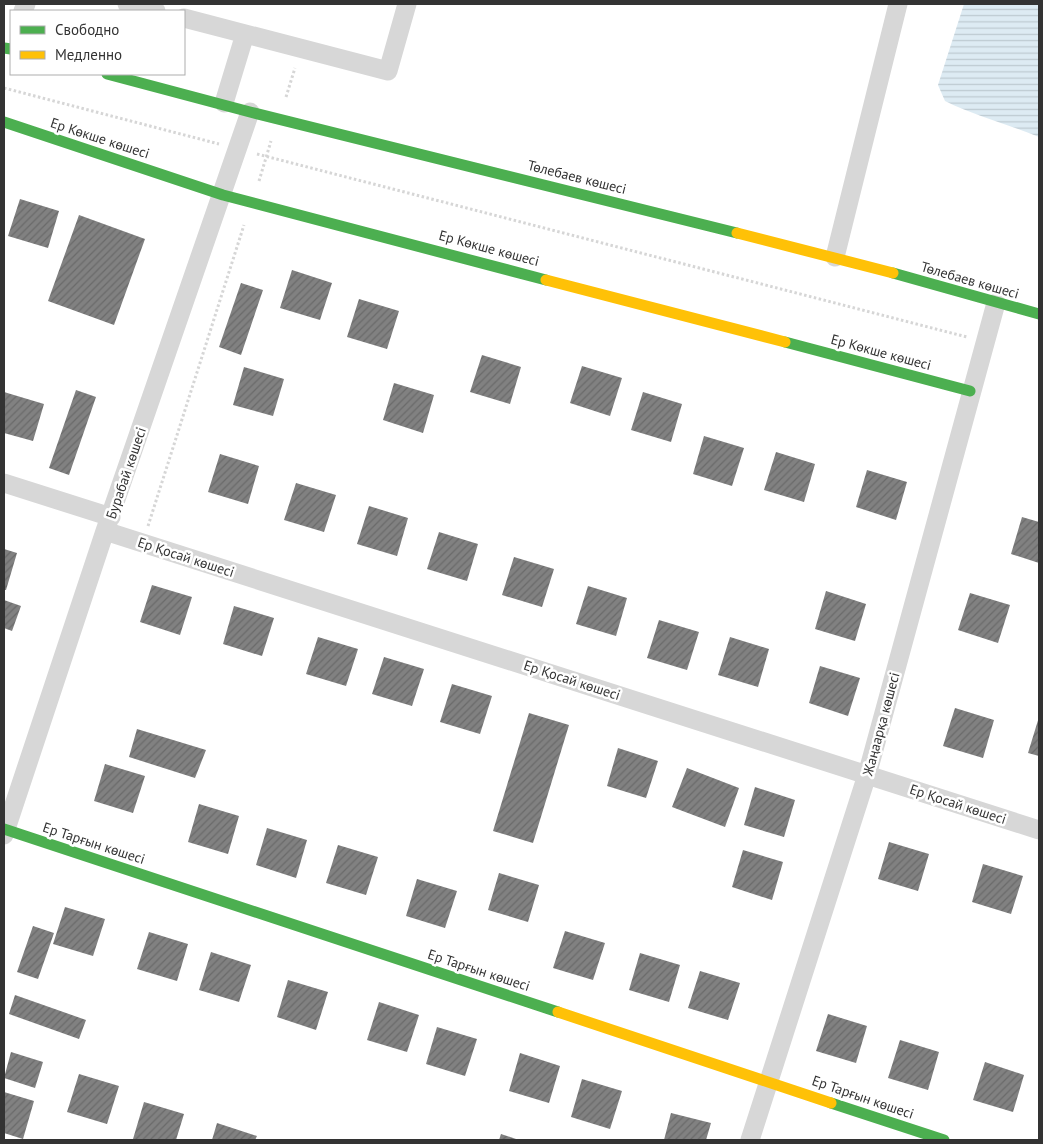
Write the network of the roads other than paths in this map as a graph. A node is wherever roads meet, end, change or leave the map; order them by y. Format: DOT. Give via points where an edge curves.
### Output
graph roads {
  1 [pos="127,4"];
  2 [pos="406,4"];
  3 [pos="898,4"];
  4 [pos="152,10"];
  5 [pos="185,18"];
  6 [pos="245,34"];
  7 [pos="111,75"];
  8 [pos="224,104"];
  9 [pos="250,112"];
  10 [pos="4,122"];
  11 [pos="223,195"];
  12 [pos="835,257"];
  13 [pos="996,303"];
  14 [pos="1039,314"];
  15 [pos="970,391"];
  16 [pos="4,483"];
  17 [pos="108,524"];
  18 [pos="868,775"];
  19 [pos="1039,830"];
  20 [pos="4,831"];
  21 [pos="768,1081"];
  22 [pos="750,1140"];
  23 [pos="944,1140"];
  1 -- 4 [label="street"];
  2 -- 6 [label="street" via="388,71"];
  3 -- 12 [label="street"];
  5 -- 6 [label="street"];
  6 -- 8 [label="street"];
  7 -- 8 [label="street, Төлебаев көшесі"];
  8 -- 9 [label="street, Төлебаев көшесі"];
  9 -- 11 [label="street, Бурабай көшесі"];
  9 -- 12 [label="street, Төлебаев көшесі"];
  10 -- 11 [label="street, Ер Көкше көшесі"];
  11 -- 15 [label="street, Ер Көкше көшесі"];
  11 -- 17 [label="street, Бурабай көшесі"];
  12 -- 13 [label="street, Төлебаев көшесі"];
  13 -- 14 [label="street, Төлебаев көшесі"];
  13 -- 15 [label="street, Жаңаарқа көшесі"];
  15 -- 18 [label="street, Жаңаарқа көшесі"];
  16 -- 17 [label="street, Ер Қосай көшесі"];
  17 -- 18 [label="street, Ер Қосай көшесі" via="142,543"];
  17 -- 20 [label="street, Бурабай көшесі"];
  18 -- 19 [label="street, Ер Қосай көшесі"];
  18 -- 21 [label="street, Жаңаарқа көшесі"];
  20 -- 21 [label="street, Ер Тарғын көшесі"];
  21 -- 22 [label="street, Жаңаарқа көшесі"];
  21 -- 23 [label="street, Ер Тарғын көшесі"];
}
